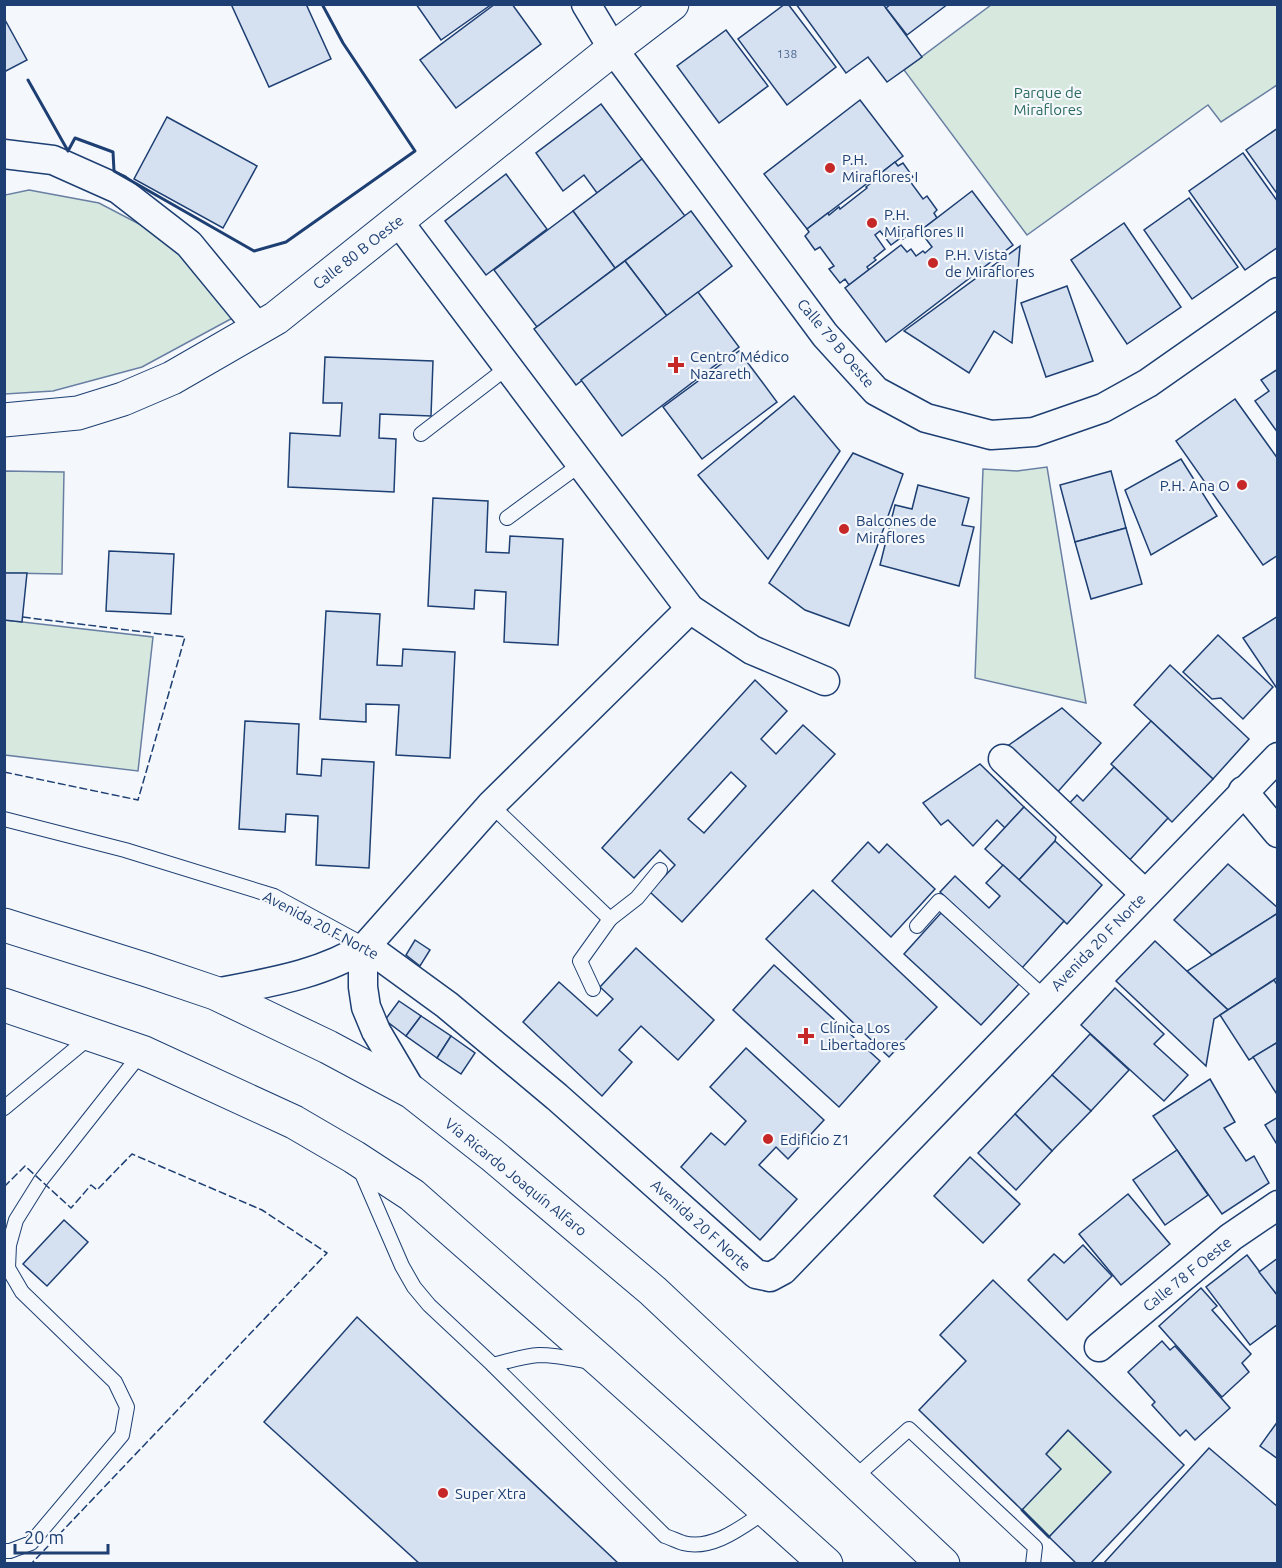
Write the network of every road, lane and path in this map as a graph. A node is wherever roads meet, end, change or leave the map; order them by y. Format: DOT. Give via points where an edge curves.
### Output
graph roads {
  1 [pos="586,4"];
  2 [pos="672,4"];
  3 [pos="613,49"];
  4 [pos="4,154"];
  5 [pos="398,221"];
  6 [pos="1278,292"];
  7 [pos="258,328"];
  8 [pos="508,368"];
  9 [pos="4,420"];
  10 [pos="422,434"];
  11 [pos="581,464"];
  12 [pos="507,518"];
  13 [pos="690,609"];
  14 [pos="825,681"];
  15 [pos="1278,757"];
  16 [pos="1003,759"];
  17 [pos="1243,791"];
  18 [pos="491,806"];
  19 [pos="4,819"];
  20 [pos="1278,833"];
  21 [pos="660,870"];
  22 [pos="1145,894"];
  23 [pos="610,919"];
  24 [pos="4,925"];
  25 [pos="917,926"];
  26 [pos="366,946"];
  27 [pos="593,989"];
  28 [pos="215,993"];
  29 [pos="1045,998"];
  30 [pos="4,1005"];
  31 [pos="92,1035"];
  32 [pos="142,1052"];
  33 [pos="412,1092"];
  34 [pos="4,1108"];
  35 [pos="354,1157"];
  36 [pos="1278,1205"];
  37 [pos="1099,1347"];
  38 [pos="492,1365"];
  39 [pos="605,1365"];
  40 [pos="853,1479"];
  41 [pos="766,1511"];
  42 [pos="4,1551"];
  43 [pos="826,1563"];
  44 [pos="943,1563"];
  45 [pos="1033,1563"];
  1 -- 3 [label="street, Calle 79 B Oeste"];
  2 -- 3 [label="main road, Calle 80 B Oeste"];
  3 -- 5 [label="main road, Calle 80 B Oeste"];
  3 -- 6 [label="street, Calle 79 B Oeste" via="825,335 876,391 926,418 991,435 1034,432 1103,408 1148,383"];
  4 -- 7 [label="street" via="53,160 118,189 189,244"];
  5 -- 7 [label="main road, Calle 80 B Oeste"];
  5 -- 8 [label="street"];
  7 -- 9 [label="main road, Calle 80 B Oeste" via="172,378 123,399 78,413"];
  8 -- 10 [label="lane"];
  8 -- 11 [label="street"];
  11 -- 12 [label="lane"];
  11 -- 13 [label="street"];
  13 -- 14 [label="street" via="752,650"];
  13 -- 18 [label="street"];
  15 -- 17 [label="street, Avenida 20 F Norte"];
  16 -- 22 [label="street"];
  17 -- 20 [label="street"];
  17 -- 22 [label="street, Avenida 20 F Norte"];
  18 -- 23 [label="lane"];
  18 -- 26 [label="street"];
  19 -- 26 [label="lane, Avenida 20 F Norte" via="125,850 274,896"];
  21 -- 23 [label="lane" via="637,898"];
  22 -- 29 [label="street, Avenida 20 F Norte"];
  23 -- 27 [label="lane" via="580,961"];
  24 -- 28 [label="main road, Vía Ricardo Joaquín Alfaro"];
  25 -- 29 [label="lane" via="939,901"];
  26 -- 28 [label="street" via="325,967"];
  26 -- 29 [label="street, Avenida 20 F Norte" via="447,1005 557,1097 756,1274 770,1277 783,1270"];
  26 -- 33 [label="street" via="363,987 368,1013"];
  28 -- 33 [label="main road, Vía Ricardo Joaquín Alfaro"];
  30 -- 31 [label="main road"];
  31 -- 32 [label="main road"];
  31 -- 34 [label="lane"];
  32 -- 35 [label="main road" via="294,1122"];
  32 -- 42 [label="lane" via="36,1187 16,1220 9,1245 8,1269 22,1292 115,1382 127,1407 122,1435 31,1543"];
  33 -- 40 [label="main road, Vía Ricardo Joaquín Alfaro" via="653,1290"];
  35 -- 38 [label="lane" via="414,1287"];
  35 -- 39 [label="main road" via="412,1195"];
  36 -- 37 [label="street, Calle 78 F Oeste" via="1231,1237"];
  38 -- 39 [label="lane" via="540,1355"];
  38 -- 41 [label="lane" via="665,1536 685,1544 709,1543"];
  39 -- 41 [label="main road"];
  40 -- 44 [label="main road, Vía Ricardo Joaquín Alfaro"];
  40 -- 45 [label="lane" via="909,1429 1035,1547"];
  41 -- 43 [label="main road"];
}
